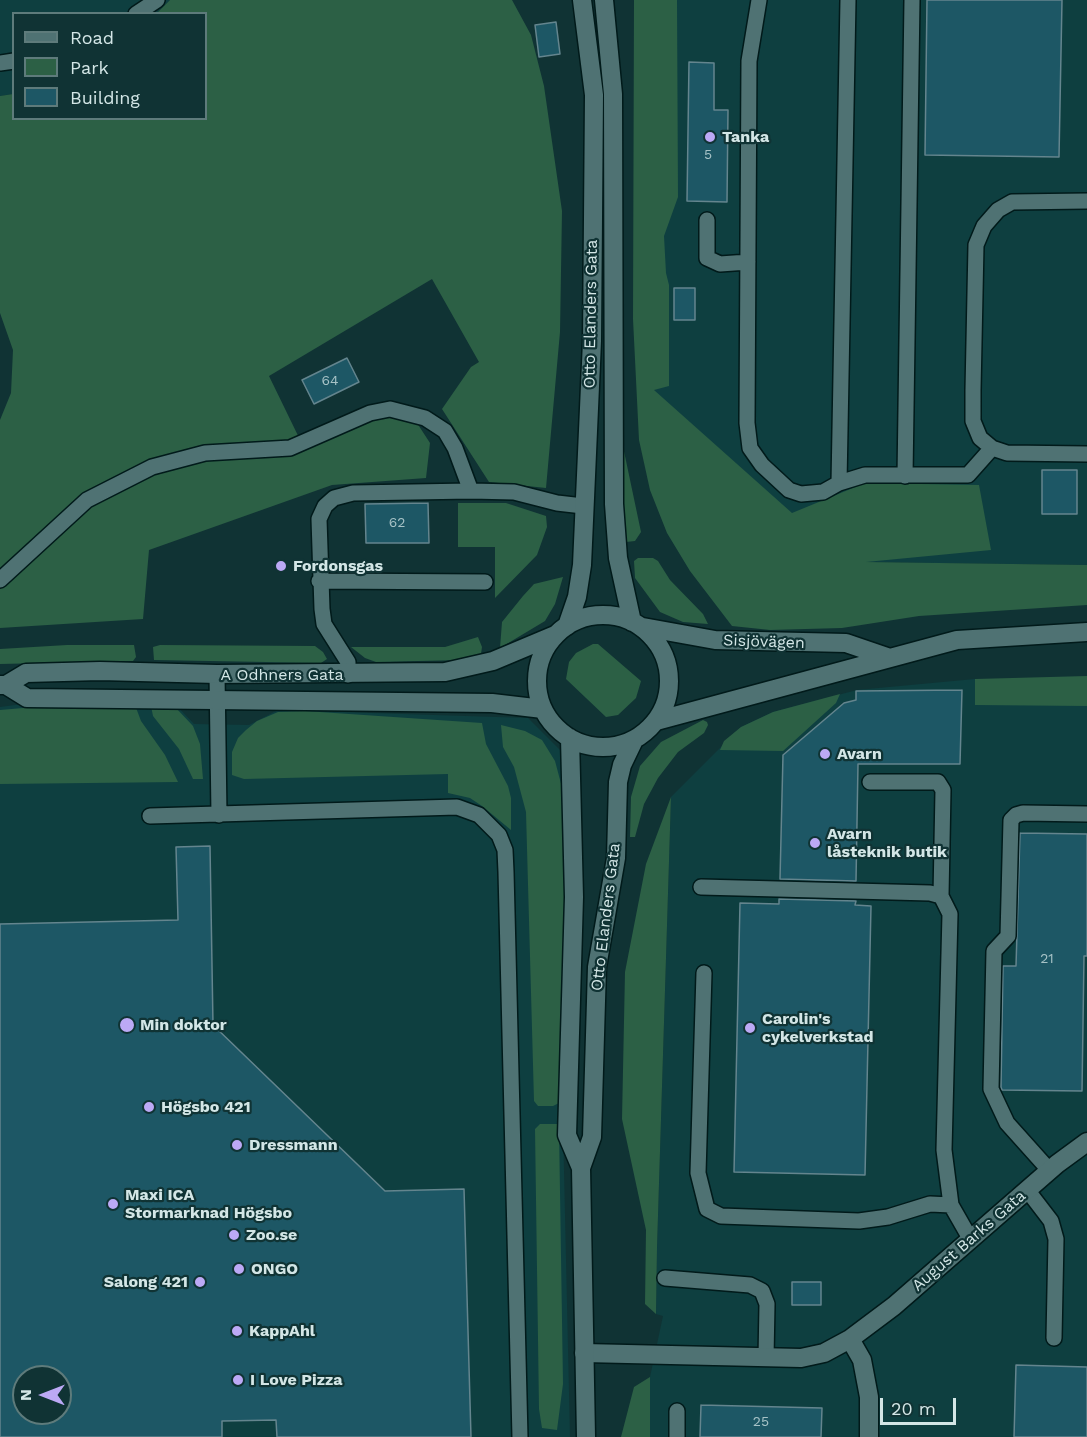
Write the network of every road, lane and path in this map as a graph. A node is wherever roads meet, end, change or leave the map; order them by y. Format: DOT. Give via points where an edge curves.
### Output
graph roads {
  1 [pos="157,0"];
  2 [pos="582,0"];
  3 [pos="604,0"];
  4 [pos="759,0"];
  5 [pos="848,0"];
  6 [pos="912,0"];
  7 [pos="139,12"];
  8 [pos="1087,201"];
  9 [pos="707,220"];
  10 [pos="748,262"];
  11 [pos="992,448"];
  12 [pos="1087,454"];
  13 [pos="904,476"];
  14 [pos="839,483"];
  15 [pos="471,491"];
  16 [pos="583,506"];
  17 [pos="0,580"];
  18 [pos="320,581"];
  19 [pos="485,582"];
  20 [pos="636,624"];
  21 [pos="561,630"];
  22 [pos="1087,632"];
  23 [pos="887,657"];
  24 [pos="217,675"];
  25 [pos="348,675"];
  26 [pos="3,685"];
  27 [pos="216,701"];
  28 [pos="543,708"];
  29 [pos="656,721"];
  30 [pos="570,738"];
  31 [pos="634,740"];
  32 [pos="870,782"];
  33 [pos="1087,814"];
  34 [pos="219,815"];
  35 [pos="150,816"];
  36 [pos="701,887"];
  37 [pos="941,896"];
  38 [pos="704,973"];
  39 [pos="1087,1143"];
  40 [pos="581,1168"];
  41 [pos="1050,1171"];
  42 [pos="1028,1191"];
  43 [pos="951,1205"];
  44 [pos="971,1240"];
  45 [pos="665,1278"];
  46 [pos="1054,1338"];
  47 [pos="850,1339"];
  48 [pos="584,1353"];
  49 [pos="766,1358"];
  50 [pos="677,1411"];
  51 [pos="520,1437"];
  52 [pos="586,1437"];
  53 [pos="677,1437"];
  54 [pos="869,1437"];
  1 -- 7 [label="lane"];
  2 -- 16 [label="street, Otto Elanders Gata" via="594,95 592,341"];
  3 -- 20 [label="street, Otto Elanders Gata" via="613,94 614,504 618,558"];
  4 -- 10 [label="lane" via="749,61"];
  5 -- 14 [label="lane"];
  6 -- 13 [label="lane"];
  8 -- 11 [label="lane" via="1012,202 998,210 984,226 976,245 973,421 980,438"];
  9 -- 10 [label="lane" via="707,258 720,264"];
  10 -- 14 [label="lane" via="750,448 789,490 801,494 823,492"];
  11 -- 12 [label="lane" via="1007,453"];
  11 -- 13 [label="lane" via="968,475"];
  13 -- 14 [label="lane" via="864,475"];
  15 -- 16 [label="lane" via="514,492"];
  15 -- 17 [label="lane" via="445,431 425,418 390,409 370,413 290,448 204,453 152,466 87,500"];
  15 -- 18 [label="lane" via="353,493 334,498 320,519"];
  16 -- 21 [label="street, Otto Elanders Gata" via="577,597"];
  18 -- 19 [label="lane"];
  18 -- 25 [label="lane" via="324,624 348,662"];
  20 -- 21 [label="street" via="599,615 577,620"];
  20 -- 23 [label="street, Sisjövägen" via="715,640 846,644"];
  20 -- 29 [label="street, Otto Elanders Gata" via="656,640 668,670 666,702"];
  21 -- 25 [label="street, A Odhners Gata" via="493,662 445,672"];
  21 -- 28 [label="street, Otto Elanders Gata" via="544,651 538,670 537,690"];
  22 -- 23 [label="street" via="957,640"];
  23 -- 29 [label="street"];
  24 -- 25 [label="street, A Odhners Gata"];
  24 -- 26 [label="street, A Odhners Gata" via="26,673"];
  24 -- 27 [label="lane"];
  26 -- 27 [label="street, A Odhners Gata" via="27,698"];
  27 -- 28 [label="street, A Odhners Gata" via="492,703"];
  27 -- 34 [label="lane"];
  28 -- 30 [label="street, Otto Elanders Gata" via="554,725"];
  29 -- 31 [label="street, Otto Elanders Gata"];
  30 -- 31 [label="street, Otto Elanders Gata" via="606,747"];
  30 -- 40 [label="street, Otto Elanders Gata" via="574,906 567,1135"];
  31 -- 40 [label="street, Otto Elanders Gata" via="618,782 616,858 597,967 592,1137"];
  32 -- 37 [label="lane" via="938,783 943,790"];
  33 -- 41 [label="lane" via="1023,813 1011,820 1008,936 994,951 991,1089 1007,1123"];
  34 -- 35 [label="lane"];
  34 -- 51 [label="lane" via="457,807 479,815 502,842 506,872"];
  36 -- 37 [label="lane" via="930,892"];
  37 -- 43 [label="lane" via="950,914 944,1150"];
  38 -- 43 [label="lane" via="698,1173 707,1209 721,1216 859,1221 930,1204"];
  39 -- 41 [label="street, August Barks Gata"];
  40 -- 48 [label="street, Otto Elanders Gata"];
  41 -- 42 [label="street, August Barks Gata"];
  42 -- 44 [label="street, August Barks Gata"];
  42 -- 46 [label="lane" via="1051,1221 1056,1239"];
  43 -- 44 [label="lane"];
  44 -- 47 [label="street, August Barks Gata"];
  45 -- 49 [label="lane" via="750,1285 762,1291 767,1304"];
  47 -- 49 [label="street, August Barks Gata" via="824,1353 801,1358"];
  47 -- 54 [label="street" via="864,1369 869,1396"];
  48 -- 49 [label="street, August Barks Gata"];
  48 -- 52 [label="street, Otto Elanders Gata"];
  50 -- 53 [label="lane"];
}
